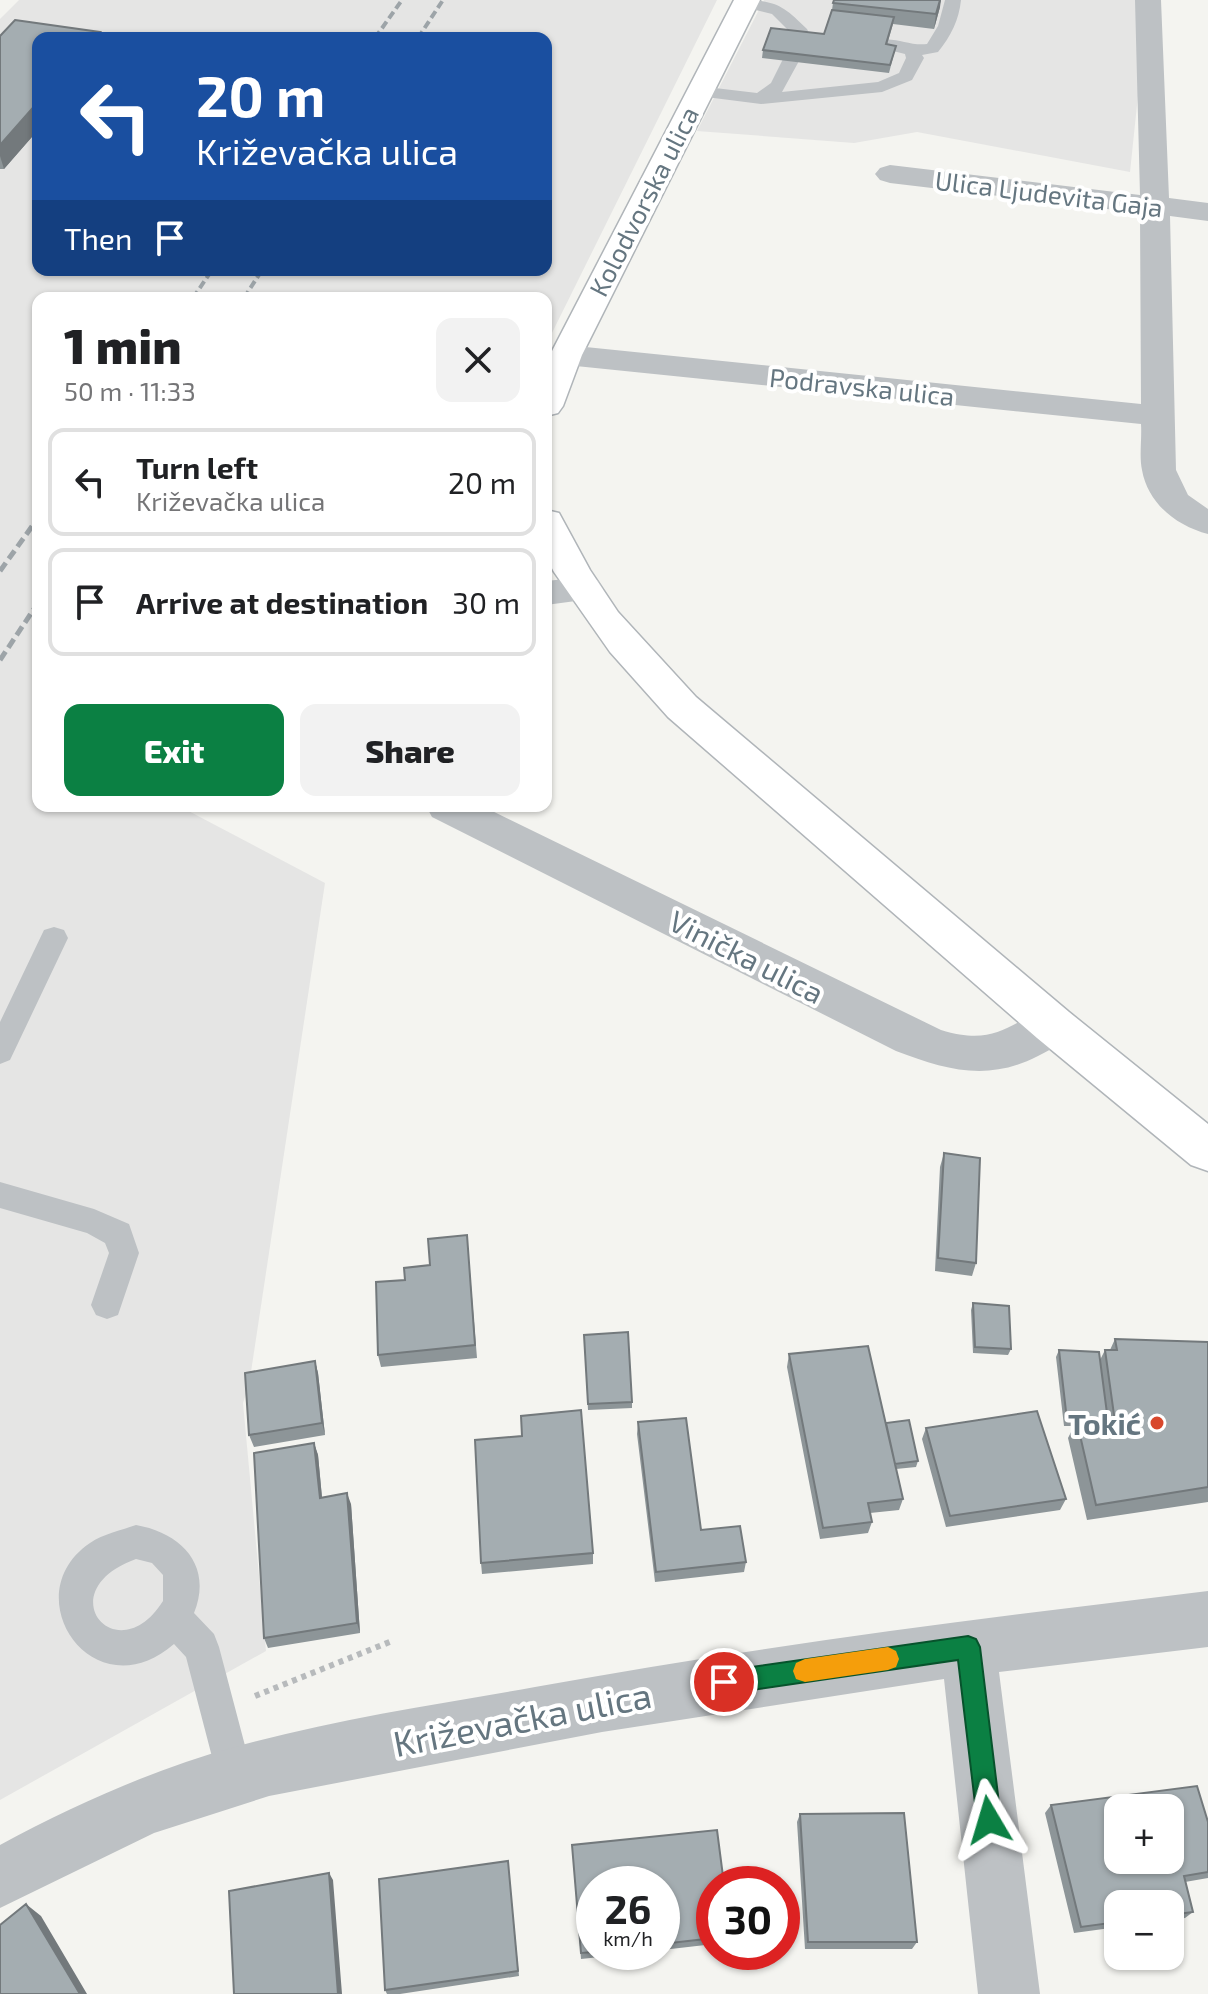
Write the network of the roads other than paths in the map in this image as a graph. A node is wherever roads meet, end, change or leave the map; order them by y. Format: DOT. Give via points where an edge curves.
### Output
graph roads {
  1 [pos="953,0"];
  2 [pos="1148,0"];
  3 [pos="746,1"];
  4 [pos="787,8"];
  5 [pos="924,28"];
  6 [pos="805,36"];
  7 [pos="887,44"];
  8 [pos="909,49"];
  9 [pos="790,61"];
  10 [pos="698,91"];
  11 [pos="761,99"];
  12 [pos="890,174"];
  13 [pos="1155,207"];
  14 [pos="1208,212"];
  15 [pos="566,355"];
  16 [pos="552,391"];
  17 [pos="1159,416"];
  18 [pos="1208,523"];
  19 [pos="552,535"];
  20 [pos="565,591"];
  21 [pos="458,812"];
  22 [pos="54,938"];
  23 [pos="1053,1025"];
  24 [pos="0,1052"];
  25 [pos="1208,1151"];
  26 [pos="0,1195"];
  27 [pos="107,1305"];
  28 [pos="174,1618"];
  29 [pos="1208,1619"];
  30 [pos="968,1647"];
  31 [pos="235,1776"];
  32 [pos="0,1878"];
  33 [pos="1009,1994"];
  1 -- 8 [label="lane" via="947,28 932,48"];
  2 -- 13 [label="street"];
  3 -- 4 [label="lane"];
  3 -- 10 [label="main road, Kolodvorska ulica"];
  4 -- 6 [label="lane"];
  5 -- 8 [label="lane" via="919,44"];
  7 -- 8 [label="lane"];
  8 -- 11 [label="lane" via="915,58 896,83"];
  9 -- 11 [label="lane" via="778,86"];
  10 -- 11 [label="lane"];
  10 -- 15 [label="main road, Kolodvorska ulica"];
  12 -- 13 [label="street, Ulica Ljudevita Gaja"];
  13 -- 14 [label="street, Ulica Ljudevita Gaja"];
  13 -- 17 [label="street"];
  15 -- 16 [label="main road, Kolodvorska ulica"];
  15 -- 17 [label="street, Podravska ulica"];
  17 -- 18 [label="street" via="1159,470 1168,496"];
  19 -- 20 [label="main road" via="563,561"];
  20 -- 23 [label="main road" via="682,707"];
  21 -- 23 [label="street, Vinička ulica" via="946,1052 987,1057 1026,1044"];
  22 -- 24 [label="lane"];
  23 -- 25 [label="main road"];
  26 -- 27 [label="lane" via="118,1234 124,1253"];
  28 -- 31 [label="lane" via="201,1647"];
  29 -- 30 [label="street, Križevačka ulica"];
  30 -- 31 [label="street, Križevačka ulica" via="663,1691"];
  30 -- 33 [label="street"];
  31 -- 32 [label="street, Križevačka ulica" via="75,1836"];
}
